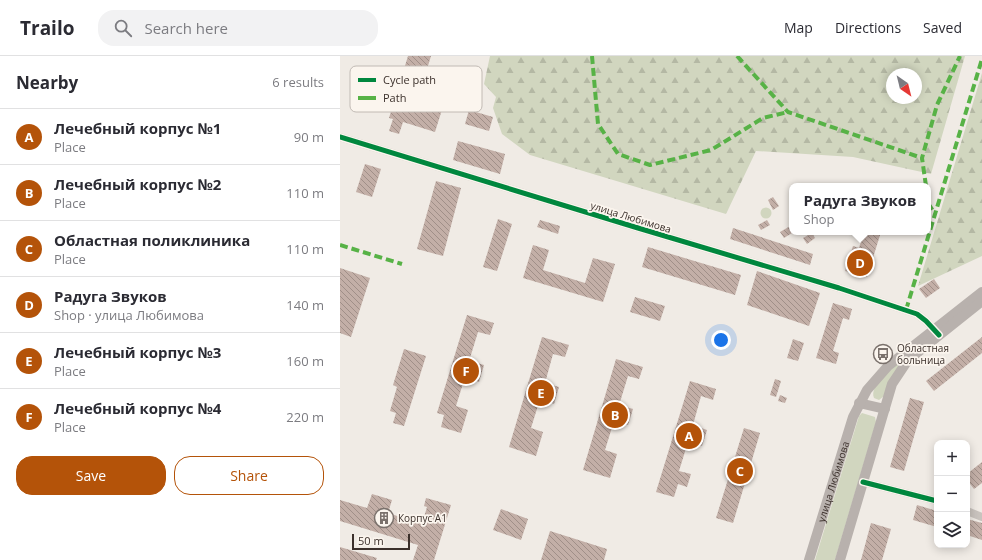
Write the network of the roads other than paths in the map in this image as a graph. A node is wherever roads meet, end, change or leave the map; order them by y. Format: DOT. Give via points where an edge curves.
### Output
graph roads {
  1 [pos="340,137"];
  2 [pos="982,292"];
  3 [pos="982,301"];
  4 [pos="937,333"];
  5 [pos="859,403"];
  6 [pos="885,409"];
  7 [pos="863,482"];
  8 [pos="934,500"];
  9 [pos="970,512"];
  10 [pos="982,517"];
  11 [pos="809,560"];
  12 [pos="840,560"];
  1 -- 4 [label="street, улица Любимова" via="839,288 918,314"];
  2 -- 4 [label="main road, улица Любимова"];
  3 -- 4 [label="main road, улица Любимова"];
  4 -- 5 [label="main road, улица Любимова" via="888,366 876,378"];
  4 -- 6 [label="main road, улица Любимова" via="908,360 892,384"];
  5 -- 6 [label="main road"];
  5 -- 11 [label="main road, улица Любимова" via="851,420"];
  6 -- 7 [label="main road, улица Любимова"];
  7 -- 8 [label="street"];
  7 -- 12 [label="main road, улица Любимова"];
  9 -- 10 [label="street"];
}
